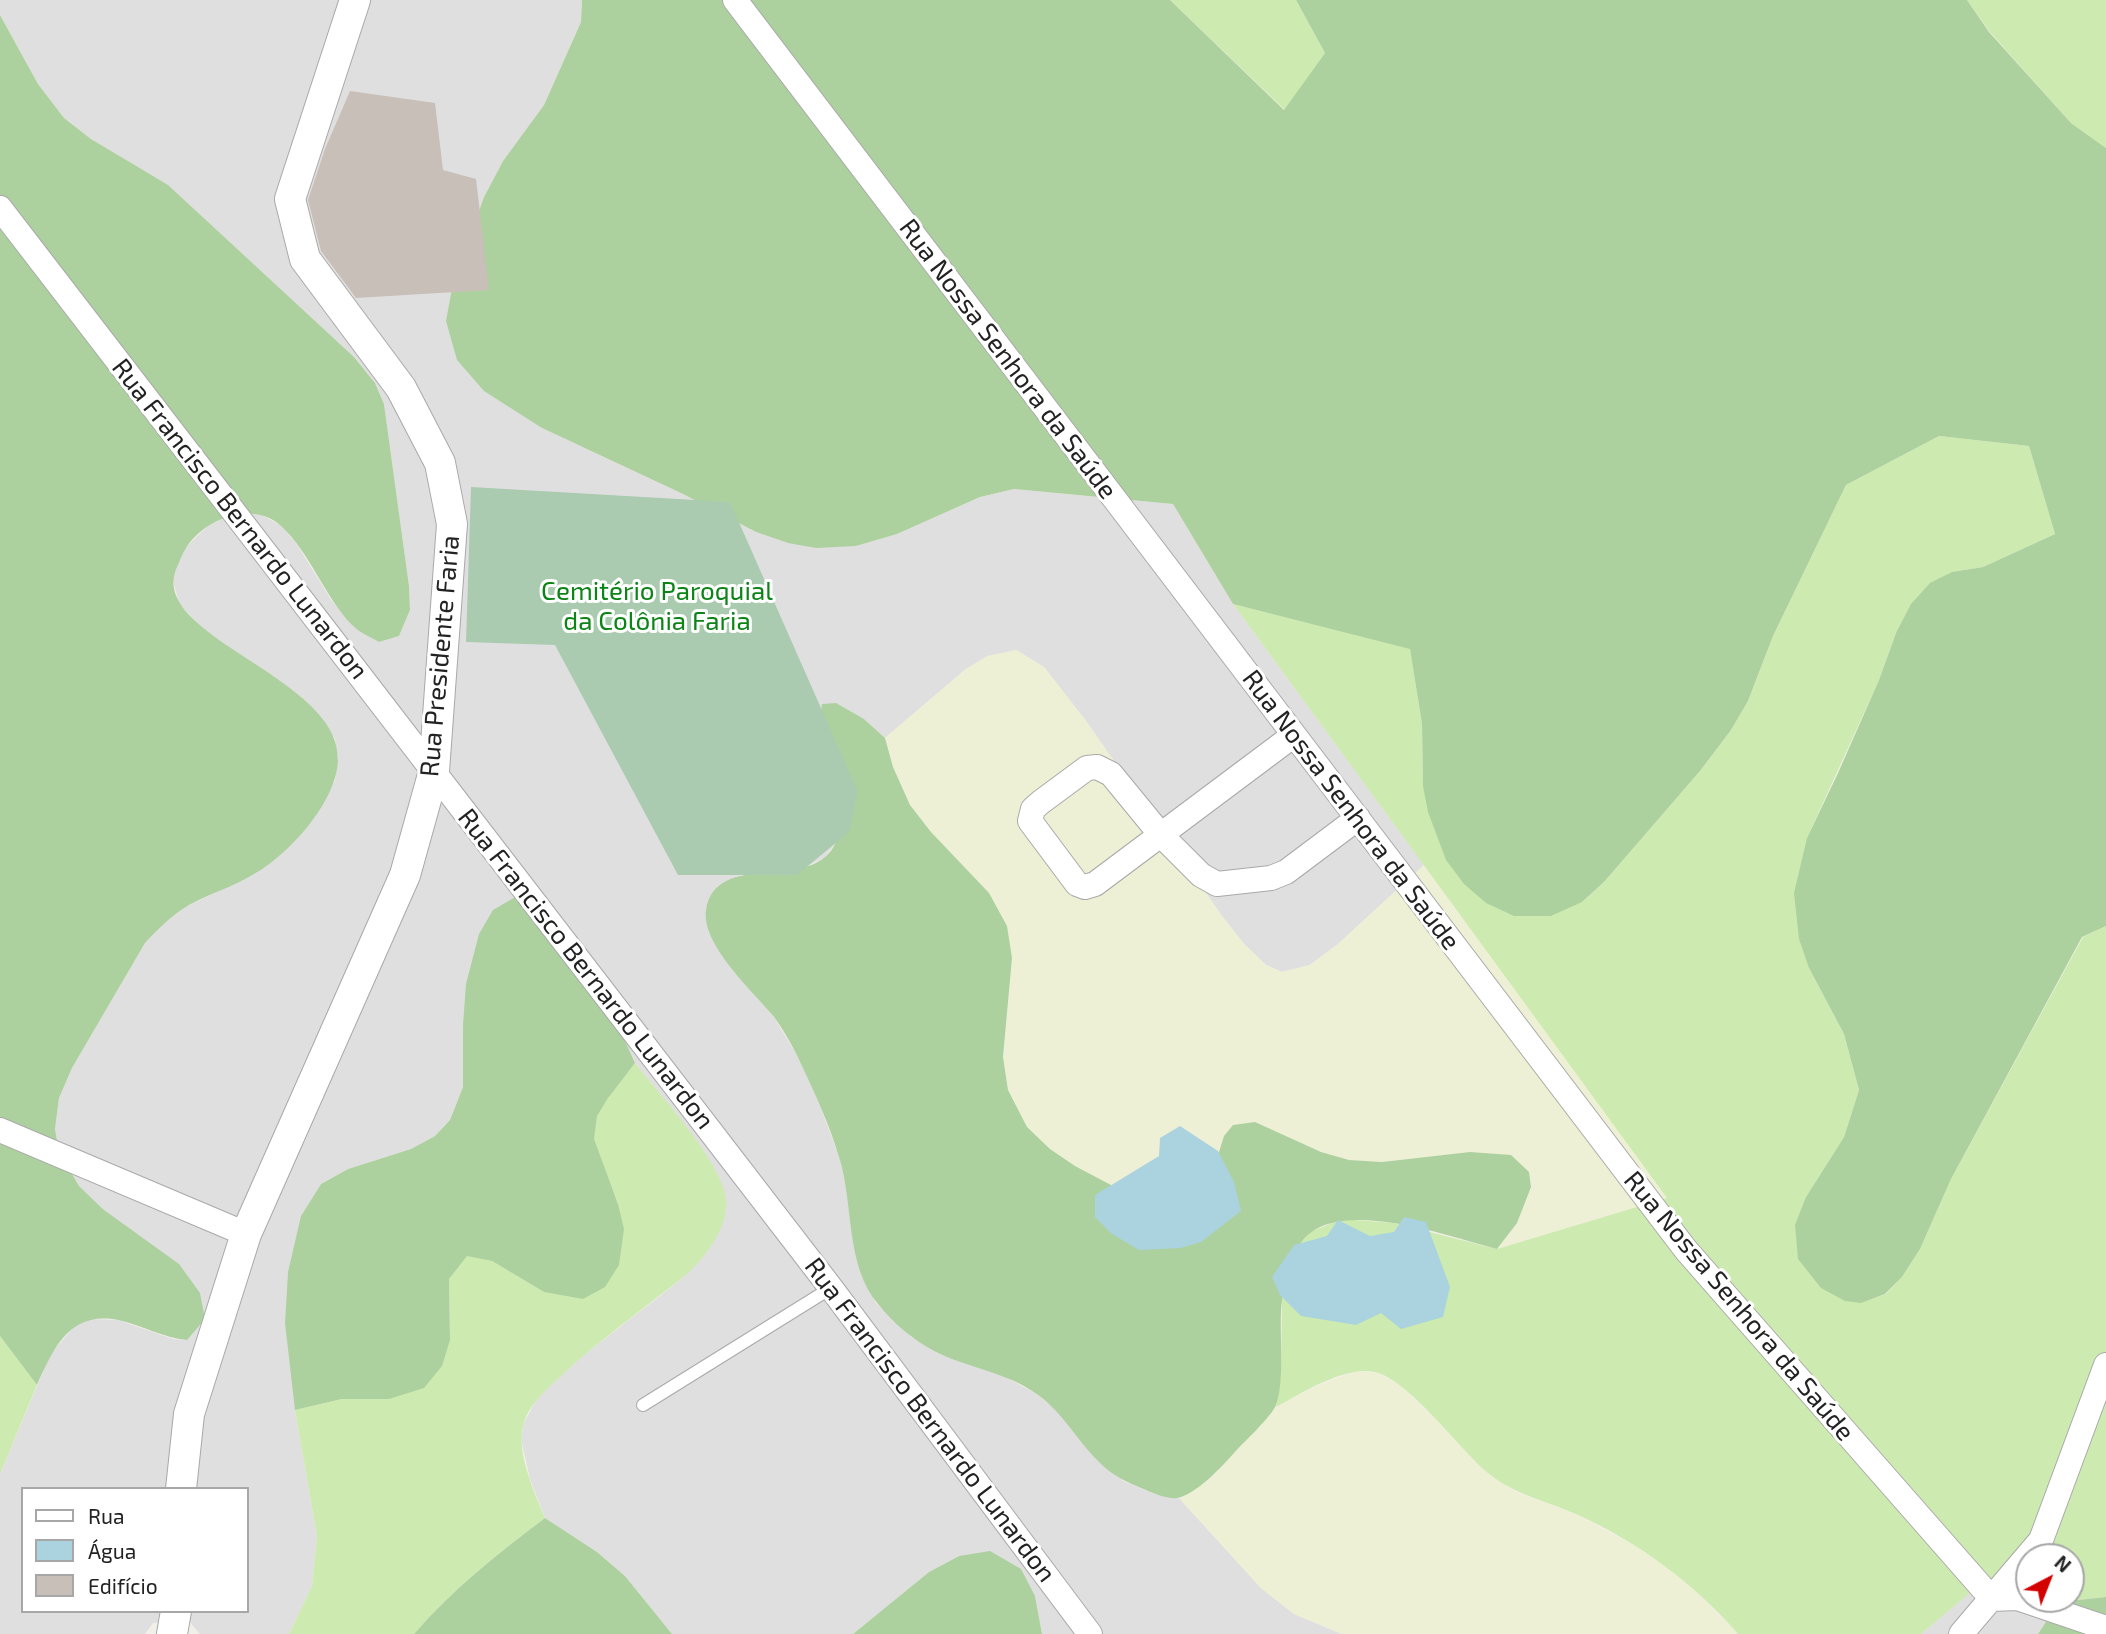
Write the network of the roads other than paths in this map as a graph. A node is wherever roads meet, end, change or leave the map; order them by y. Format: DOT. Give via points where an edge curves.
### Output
graph roads {
  1 [pos="355,0"];
  2 [pos="735,0"];
  3 [pos="0,208"];
  4 [pos="1294,735"];
  5 [pos="434,771"];
  6 [pos="1358,818"];
  7 [pos="1160,835"];
  8 [pos="0,1130"];
  9 [pos="246,1234"];
  10 [pos="831,1288"];
  11 [pos="2106,1366"];
  12 [pos="643,1405"];
  13 [pos="181,1487"];
  14 [pos="1992,1600"];
  15 [pos="176,1613"];
  16 [pos="2106,1628"];
  17 [pos="172,1634"];
  18 [pos="1090,1634"];
  19 [pos="1961,1634"];
  1 -- 5 [label="street, Rua Presidente Faria" via="290,199 305,259 401,388 440,463 452,523"];
  2 -- 4 [label="street, Rua Nossa Senhora da Saúde"];
  3 -- 5 [label="street, Rua Francisco Bernardo Lunardon"];
  4 -- 6 [label="street, Rua Nossa Senhora da Saúde"];
  4 -- 7 [label="street"];
  5 -- 9 [label="street, Rua Presidente Faria" via="405,876"];
  5 -- 10 [label="street, Rua Francisco Bernardo Lunardon"];
  6 -- 7 [label="street" via="1286,872 1217,884 1200,875"];
  6 -- 14 [label="street, Rua Nossa Senhora da Saúde" via="1686,1250"];
  7 -- 7 [label="street" via="1085,887 1077,884 1030,821 1041,802 1087,768 1097,767 1111,774"];
  8 -- 9 [label="street"];
  9 -- 13 [label="street, Rua Presidente Faria" via="190,1414"];
  10 -- 12 [label="lane"];
  10 -- 18 [label="street, Rua Francisco Bernardo Lunardon"];
  11 -- 14 [label="street" via="2041,1540"];
  14 -- 16 [label="street" via="2017,1598"];
  14 -- 19 [label="street"];
  15 -- 17 [label="street"];
}
